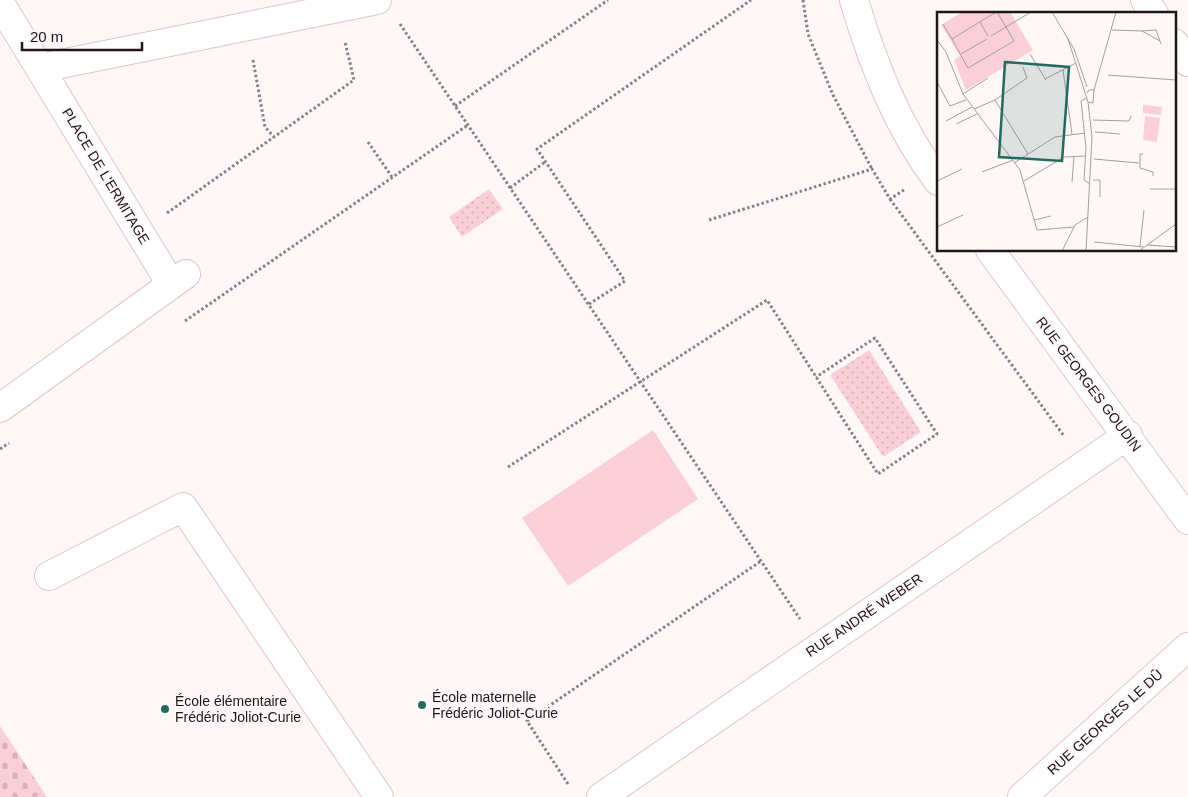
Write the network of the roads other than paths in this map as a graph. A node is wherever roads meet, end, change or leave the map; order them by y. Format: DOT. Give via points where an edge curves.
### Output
graph roads {
  1 [pos="854,0"];
  2 [pos="1145,0"];
  3 [pos="0,3"];
  4 [pos="386,8"];
  5 [pos="1153,12"];
  6 [pos="1176,46"];
  7 [pos="1188,62"];
  8 [pos="41,68"];
  9 [pos="935,176"];
  10 [pos="991,251"];
  11 [pos="0,408"];
  12 [pos="1128,435"];
  13 [pos="1188,520"];
  14 [pos="49,576"];
  15 [pos="1188,647"];
  16 [pos="379,797"];
  17 [pos="601,797"];
  18 [pos="1022,797"];
  1 -- 9 [label="street" via="871,55 896,114"];
  2 -- 5 [label="street"];
  3 -- 8 [label="street, PLACE DE L'ERMITAGE"];
  4 -- 8 [label="street" via="337,8"];
  6 -- 7 [label="street"];
  8 -- 11 [label="street, PLACE DE L'ERMITAGE" via="87,126 139,232 179,279"];
  10 -- 12 [label="street, RUE GEORGES GOUDIN"];
  12 -- 13 [label="street, RUE GEORGES GOUDIN"];
  12 -- 17 [label="street, RUE ANDRÉ WEBER"];
  14 -- 16 [label="street" via="183,507"];
  15 -- 18 [label="street, RUE GEORGES LE DÛ"];
}
